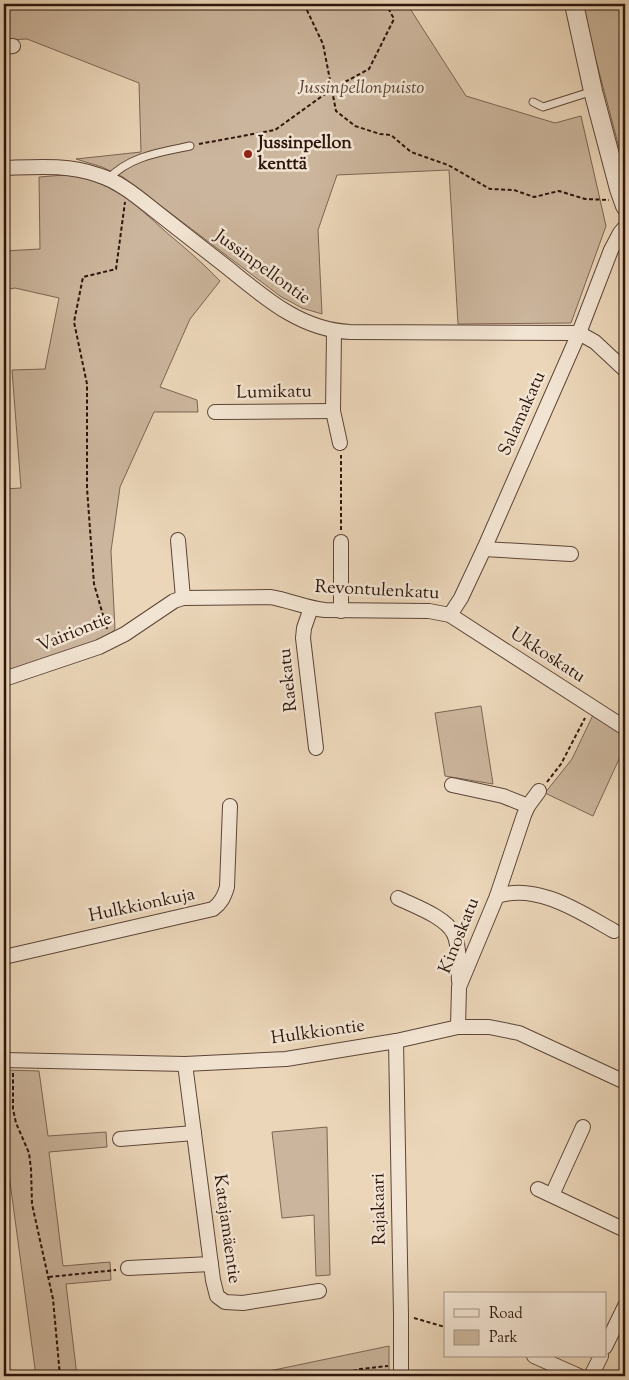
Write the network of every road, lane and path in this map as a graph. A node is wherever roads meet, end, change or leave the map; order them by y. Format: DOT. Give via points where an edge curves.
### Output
graph roads {
  1 [pos="304,4"];
  2 [pos="386,4"];
  3 [pos="574,4"];
  4 [pos="332,89"];
  5 [pos="593,91"];
  6 [pos="533,102"];
  7 [pos="190,146"];
  8 [pos="4,168"];
  9 [pos="108,178"];
  10 [pos="126,189"];
  11 [pos="617,203"];
  12 [pos="625,227"];
  13 [pos="334,331"];
  14 [pos="579,333"];
  15 [pos="625,370"];
  16 [pos="332,411"];
  17 [pos="215,412"];
  18 [pos="340,443"];
  19 [pos="178,540"];
  20 [pos="341,542"];
  21 [pos="484,549"];
  22 [pos="571,554"];
  23 [pos="183,598"];
  24 [pos="311,608"];
  25 [pos="341,611"];
  26 [pos="450,615"];
  27 [pos="111,641"];
  28 [pos="4,680"];
  29 [pos="591,707"];
  30 [pos="625,728"];
  31 [pos="316,748"];
  32 [pos="452,785"];
  33 [pos="540,791"];
  34 [pos="230,806"];
  35 [pos="528,806"];
  36 [pos="497,896"];
  37 [pos="398,898"];
  38 [pos="614,931"];
  39 [pos="4,957"];
  40 [pos="459,987"];
  41 [pos="458,1027"];
  42 [pos="396,1041"];
  43 [pos="8,1060"];
  44 [pos="185,1064"];
  45 [pos="625,1082"];
  46 [pos="583,1127"];
  47 [pos="194,1133"];
  48 [pos="120,1139"];
  49 [pos="538,1189"];
  50 [pos="552,1195"];
  51 [pos="625,1230"];
  52 [pos="211,1264"];
  53 [pos="128,1268"];
  54 [pos="48,1277"];
  55 [pos="319,1292"];
  56 [pos="625,1306"];
  57 [pos="401,1315"];
  58 [pos="444,1327"];
  59 [pos="606,1345"];
  60 [pos="538,1358"];
  61 [pos="600,1358"];
  62 [pos="401,1370"];
  63 [pos="60,1376"];
  64 [pos="334,1376"];
  65 [pos="579,1376"];
  66 [pos="591,1376"];
  1 -- 4 [label="path" via="323,44"];
  2 -- 4 [label="path" via="394,19 369,69"];
  3 -- 5 [label="street"];
  4 -- 7 [label="path" via="275,130"];
  4 -- 11 [label="path" via="336,111 356,126 391,135 411,152 448,165 490,189 514,190 534,197 559,191 585,200"];
  5 -- 6 [label="lane" via="543,108"];
  5 -- 11 [label="street" via="618,189"];
  7 -- 9 [label="lane" via="135,160"];
  8 -- 9 [label="street, Jussinpellontie" via="68,168"];
  9 -- 10 [label="street, Jussinpellontie"];
  10 -- 13 [label="street, Jussinpellontie" via="276,306 304,322"];
  10 -- 27 [label="path" via="116,269 83,277 74,322 87,384 87,488 94,584"];
  12 -- 14 [label="street, Salamakatu" via="611,250"];
  13 -- 14 [label="street, Jussinpellontie"];
  13 -- 16 [label="street, Lumikatu"];
  14 -- 15 [label="street" via="595,342"];
  14 -- 21 [label="street, Salamakatu"];
  16 -- 17 [label="street, Lumikatu"];
  16 -- 18 [label="street, Lumikatu"];
  18 -- 20 [label="path"];
  19 -- 23 [label="street"];
  20 -- 25 [label="street"];
  21 -- 22 [label="street"];
  21 -- 26 [label="street, Salamakatu"];
  23 -- 24 [label="street, Revontulenkatu" via="270,597"];
  23 -- 27 [label="street, Vairiontie" via="163,607"];
  24 -- 25 [label="street, Revontulenkatu"];
  24 -- 31 [label="street, Raekatu" via="303,638"];
  25 -- 26 [label="street, Revontulenkatu"];
  26 -- 29 [label="street, Ukkoskatu"];
  27 -- 28 [label="street, Vairiontie"];
  29 -- 30 [label="street, Ukkoskatu"];
  29 -- 33 [label="path" via="560,764"];
  32 -- 35 [label="street" via="503,796"];
  33 -- 35 [label="street"];
  34 -- 39 [label="street, Hulkkionkuja" via="227,887 220,904 213,910"];
  35 -- 36 [label="street"];
  36 -- 38 [label="street, Kinoskatu" via="520,892 535,895 572,908"];
  36 -- 40 [label="street, Kinoskatu"];
  37 -- 40 [label="street" via="434,916 454,933"];
  40 -- 41 [label="street, Kinoskatu"];
  41 -- 42 [label="street, Hulkkiontie"];
  41 -- 45 [label="street, Hulkkiontie" via="489,1027 519,1033"];
  42 -- 44 [label="street, Hulkkiontie" via="286,1059"];
  42 -- 57 [label="street, Rajakaari"];
  43 -- 44 [label="street, Hulkkiontie"];
  43 -- 54 [label="path" via="13,1109 28,1153 32,1204"];
  44 -- 47 [label="street, Katajamäentie"];
  46 -- 50 [label="street"];
  47 -- 48 [label="street"];
  47 -- 52 [label="street, Katajamäentie"];
  49 -- 50 [label="street"];
  50 -- 51 [label="street"];
  52 -- 53 [label="street"];
  52 -- 55 [label="street, Katajamäentie" via="214,1289 225,1302 243,1303"];
  53 -- 54 [label="path"];
  54 -- 63 [label="path"];
  56 -- 59 [label="street"];
  57 -- 58 [label="path"];
  57 -- 62 [label="street, Rajakaari"];
  60 -- 65 [label="street"];
  61 -- 66 [label="street"];
  62 -- 64 [label="path" via="360,1369"];
}
